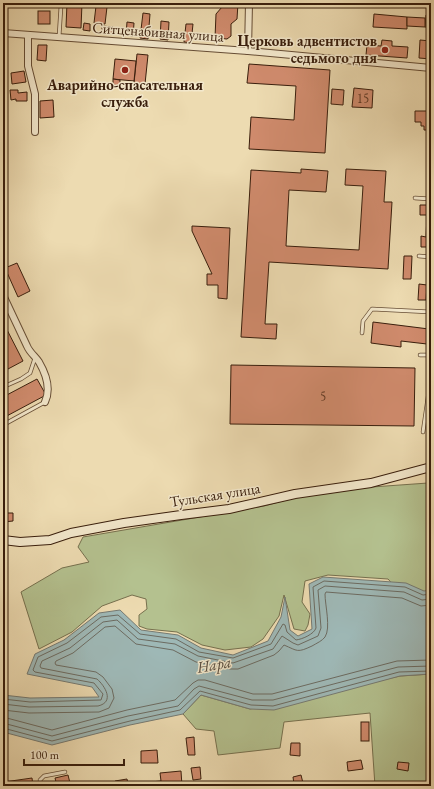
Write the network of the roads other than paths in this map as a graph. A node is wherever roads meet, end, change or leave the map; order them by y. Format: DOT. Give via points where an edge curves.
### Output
graph roads {
  1 [pos="60,3"];
  2 [pos="249,3"];
  3 [pos="3,33"];
  4 [pos="28,35"];
  5 [pos="59,37"];
  6 [pos="248,51"];
  7 [pos="431,68"];
  8 [pos="35,132"];
  9 [pos="415,198"];
  10 [pos="431,199"];
  11 [pos="419,256"];
  12 [pos="431,257"];
  13 [pos="3,295"];
  14 [pos="431,312"];
  15 [pos="362,333"];
  16 [pos="420,355"];
  17 [pos="431,355"];
  18 [pos="35,358"];
  19 [pos="431,376"];
  20 [pos="3,387"];
  21 [pos="45,402"];
  22 [pos="3,425"];
  23 [pos="423,432"];
  24 [pos="431,467"];
  25 [pos="3,540"];
  26 [pos="65,772"];
  27 [pos="41,786"];
  1 -- 5 [label="lane"];
  2 -- 6 [label="street"];
  3 -- 4 [label="street, Ситценабивная улица"];
  4 -- 5 [label="street, Ситценабивная улица"];
  4 -- 8 [label="street" via="28,66 35,94"];
  5 -- 6 [label="street, Ситценабивная улица"];
  6 -- 7 [label="street, Ситценабивная улица"];
  9 -- 10 [label="lane"];
  11 -- 12 [label="lane"];
  13 -- 18 [label="street" via="26,346"];
  14 -- 15 [label="lane" via="372,309 363,321"];
  16 -- 17 [label="lane"];
  18 -- 20 [label="lane" via="30,373"];
  18 -- 21 [label="street" via="47,378 48,394"];
  19 -- 23 [label="lane"];
  21 -- 22 [label="lane"];
  24 -- 25 [label="street, Тульская улица" via="371,483 295,494 229,509 124,523 71,533 50,540"];
  26 -- 27 [label="lane" via="44,776 40,780"];
}
